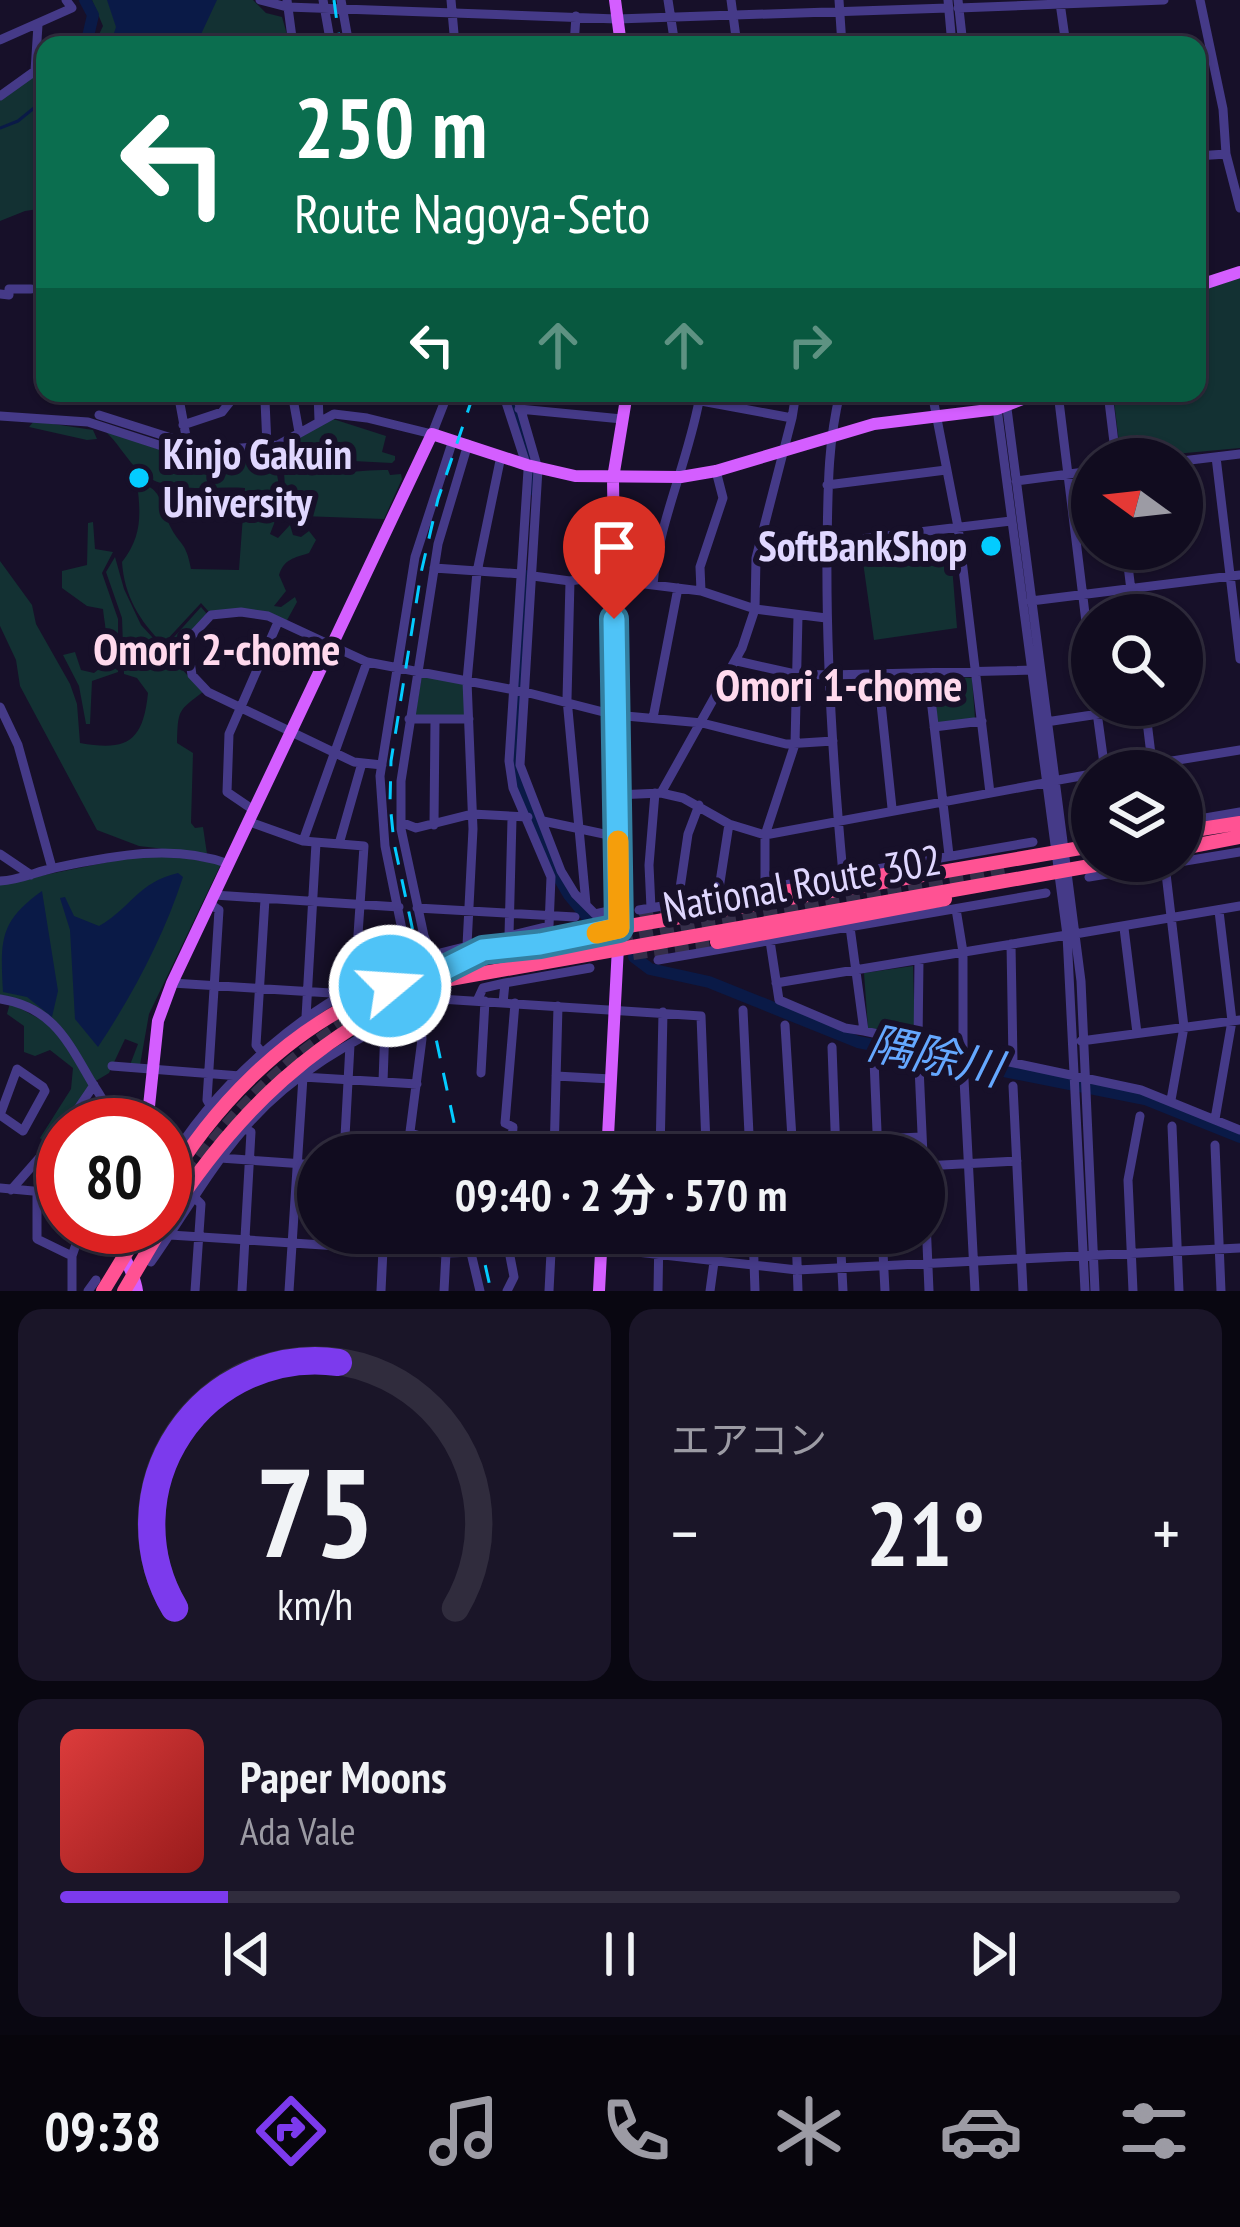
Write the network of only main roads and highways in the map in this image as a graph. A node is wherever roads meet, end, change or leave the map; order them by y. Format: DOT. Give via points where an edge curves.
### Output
graph roads {
  1 [pos="615,0"];
  2 [pos="620,36"];
  3 [pos="1240,272"];
  4 [pos="1206,283"];
  5 [pos="625,402"];
  6 [pos="1003,402"];
  7 [pos="613,478"];
  8 [pos="1240,823"];
  9 [pos="1203,829"];
  10 [pos="1240,837"];
  11 [pos="1203,844"];
  12 [pos="1071,848"];
  13 [pos="979,866"];
  14 [pos="1071,869"];
  15 [pos="1008,881"];
  16 [pos="760,893"];
  17 [pos="619,928"];
  18 [pos="712,947"];
  19 [pos="617,950"];
  20 [pos="149,1098"];
  21 [pos="608,1134"];
  22 [pos="192,1146"];
  23 [pos="192,1193"];
  24 [pos="122,1254"];
  25 [pos="125,1254"];
  26 [pos="151,1254"];
  27 [pos="601,1254"];
  28 [pos="123,1258"];
  29 [pos="135,1283"];
  30 [pos="99,1286"];
  31 [pos="124,1291"];
  32 [pos="599,1291"];
  1 -- 2 [label="main road"];
  3 -- 4 [label="main road"];
  5 -- 7 [label="main road"];
  6 -- 7 [label="main road" via="874,424 716,471"];
  7 -- 17 [label="main road"];
  7 -- 20 [label="main road" via="533,467 432,434 172,983 158,1021"];
  8 -- 9 [label="highway"];
  10 -- 11 [label="highway"];
  12 -- 13 [label="highway, National Route 302"];
  13 -- 16 [label="highway"];
  13 -- 17 [label="highway, National Route 302"];
  14 -- 15 [label="highway, National Route 302"];
  15 -- 18 [label="highway"];
  15 -- 19 [label="highway, National Route 302"];
  17 -- 19 [label="main road"];
  17 -- 22 [label="highway, National Route 302" via="483,950 431,976 361,990 269,1062"];
  19 -- 21 [label="main road"];
  19 -- 23 [label="highway, National Route 302" via="440,981 305,1058 225,1136"];
  24 -- 28 [label="main road"];
  25 -- 28 [label="highway"];
  26 -- 29 [label="highway, National Route 302"];
  27 -- 32 [label="main road"];
  28 -- 29 [label="main road"];
  28 -- 30 [label="highway"];
  29 -- 31 [label="highway, National Route 302"];
}
